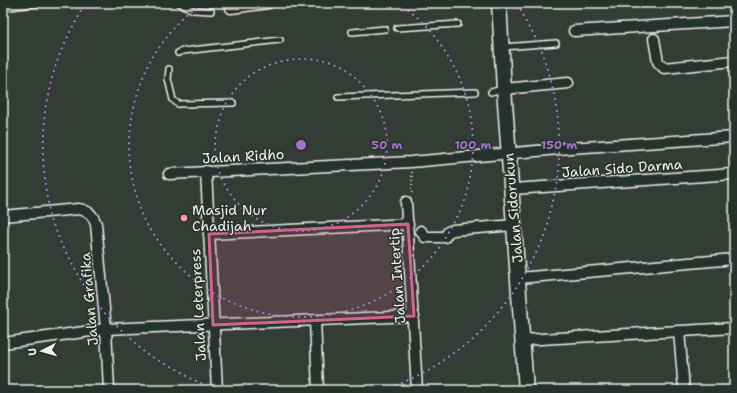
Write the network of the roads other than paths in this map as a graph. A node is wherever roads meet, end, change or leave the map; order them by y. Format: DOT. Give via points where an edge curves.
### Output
graph roads {
  1 [pos="40,3"];
  2 [pos="179,3"];
  3 [pos="268,3"];
  4 [pos="499,3"];
  5 [pos="3,8"];
  6 [pos="231,8"];
  7 [pos="211,11"];
  8 [pos="734,21"];
  9 [pos="458,24"];
  10 [pos="397,28"];
  11 [pos="385,29"];
  12 [pos="574,31"];
  13 [pos="352,32"];
  14 [pos="654,39"];
  15 [pos="280,40"];
  16 [pos="556,43"];
  17 [pos="502,47"];
  18 [pos="178,53"];
  19 [pos="734,61"];
  20 [pos="169,69"];
  21 [pos="568,83"];
  22 [pos="498,90"];
  23 [pos="475,92"];
  24 [pos="338,97"];
  25 [pos="233,103"];
  26 [pos="734,137"];
  27 [pos="509,155"];
  28 [pos="206,171"];
  29 [pos="169,174"];
  30 [pos="734,174"];
  31 [pos="513,189"];
  32 [pos="406,202"];
  33 [pos="3,216"];
  34 [pos="408,224"];
  35 [pos="515,225"];
  36 [pos="421,231"];
  37 [pos="208,234"];
  38 [pos="734,259"];
  39 [pos="519,278"];
  40 [pos="414,316"];
  41 [pos="315,320"];
  42 [pos="213,325"];
  43 [pos="734,328"];
  44 [pos="106,329"];
  45 [pos="680,330"];
  46 [pos="524,340"];
  47 [pos="3,343"];
  48 [pos="109,390"];
  49 [pos="217,390"];
  50 [pos="318,390"];
  51 [pos="417,390"];
  52 [pos="526,390"];
  53 [pos="684,390"];
  1 -- 5 [label="lane"];
  2 -- 7 [label="lane" via="193,10"];
  3 -- 6 [label="street"];
  4 -- 17 [label="street, Jalan Sidorukun"];
  8 -- 12 [label="street"];
  9 -- 10 [label="lane"];
  11 -- 13 [label="lane"];
  14 -- 19 [label="street" via="658,62 664,68"];
  15 -- 18 [label="lane"];
  16 -- 17 [label="lane"];
  17 -- 22 [label="street, Jalan Sidorukun"];
  20 -- 25 [label="lane" via="168,79 173,100 178,104"];
  21 -- 22 [label="street"];
  22 -- 27 [label="street, Jalan Sidorukun"];
  23 -- 24 [label="lane"];
  26 -- 27 [label="street, Jalan Ridho"];
  27 -- 28 [label="street, Jalan Ridho"];
  27 -- 31 [label="street, Jalan Sidorukun"];
  28 -- 29 [label="street, Jalan Ridho"];
  28 -- 37 [label="street, Jalan Leterpress"];
  30 -- 31 [label="street, Jalan Sido Darma"];
  31 -- 35 [label="street, Jalan Sidorukun"];
  32 -- 34 [label="street, Jalan Intertip"];
  33 -- 44 [label="street, Jalan Grafika" via="79,209 86,210 93,216 96,224"];
  34 -- 37 [label="street"];
  34 -- 40 [label="street, Jalan Intertip"];
  35 -- 36 [label="street" via="453,230 445,237 435,238 425,237"];
  35 -- 39 [label="street, Jalan Sidorukun"];
  37 -- 42 [label="street, Jalan Leterpress"];
  38 -- 39 [label="street"];
  39 -- 46 [label="street, Jalan Sidorukun"];
  40 -- 41 [label="street"];
  40 -- 51 [label="street, Jalan Intertip"];
  41 -- 42 [label="street"];
  41 -- 50 [label="street"];
  42 -- 44 [label="street"];
  42 -- 49 [label="street, Jalan Leterpress"];
  43 -- 45 [label="street"];
  44 -- 47 [label="street"];
  44 -- 48 [label="street, Jalan Grafika"];
  45 -- 46 [label="street"];
  45 -- 53 [label="street"];
  46 -- 52 [label="street, Jalan Sidorukun"];
}
